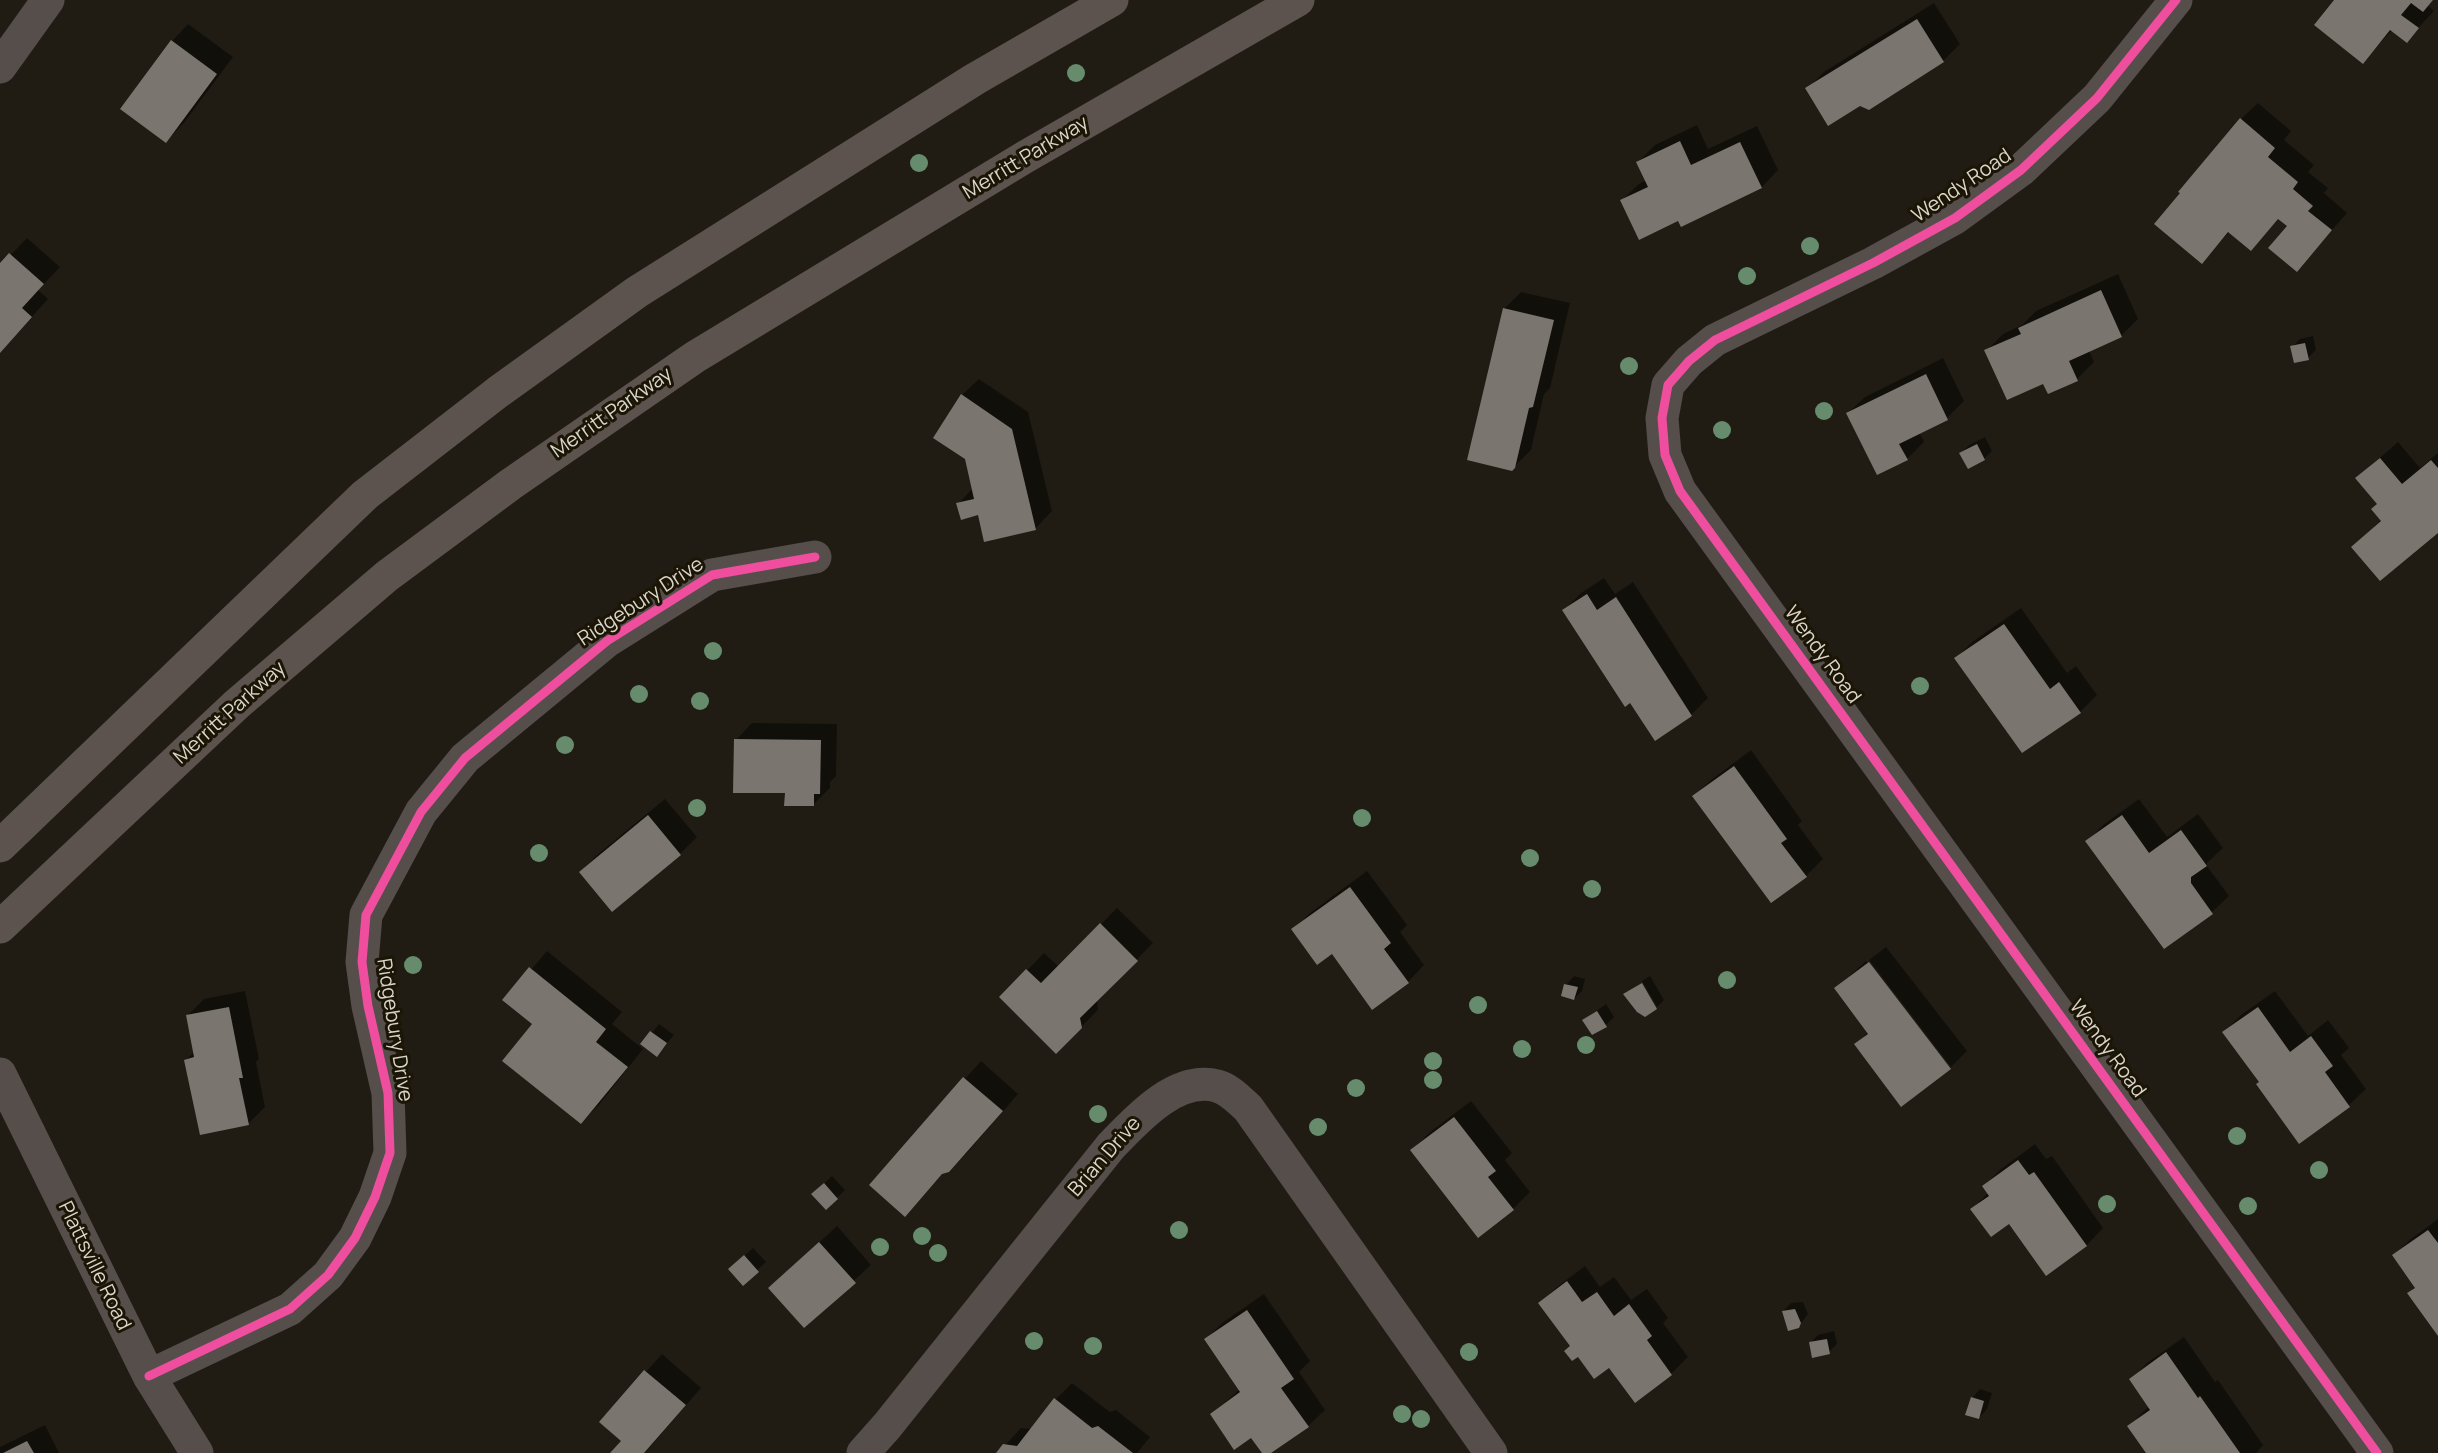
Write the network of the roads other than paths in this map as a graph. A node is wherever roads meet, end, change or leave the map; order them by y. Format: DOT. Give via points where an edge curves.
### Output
graph roads {
  1 [pos="48,0"];
  2 [pos="1112,0"];
  3 [pos="1298,0"];
  4 [pos="2176,0"];
  5 [pos="0,68"];
  6 [pos="815,557"];
  7 [pos="0,846"];
  8 [pos="0,927"];
  9 [pos="0,1074"];
  10 [pos="149,1376"];
  11 [pos="196,1453"];
  12 [pos="863,1453"];
  13 [pos="1491,1453"];
  14 [pos="2378,1453"];
  1 -- 5 [label="street"];
  2 -- 7 [label="highway" via="975,79 637,292 498,392 364,495"];
  3 -- 8 [label="highway, Merritt Parkway" via="694,357 511,483 387,576 237,704"];
  4 -- 14 [label="street, Wendy Road" via="2097,98 2021,170 1955,218 1715,340 1689,361 1668,386 1662,418 1665,455 1680,491"];
  6 -- 10 [label="street, Ridgebury Drive" via="712,575 607,641 465,758 421,812 366,915 362,962 388,1093 390,1143 375,1197 355,1238 328,1275 290,1309"];
  9 -- 10 [label="street, Plattsville Road"];
  10 -- 11 [label="street, Plattsville Road"];
  12 -- 13 [label="street, Brian Drive" via="1111,1146 1164,1098 1196,1085 1218,1086 1248,1108"];
}
